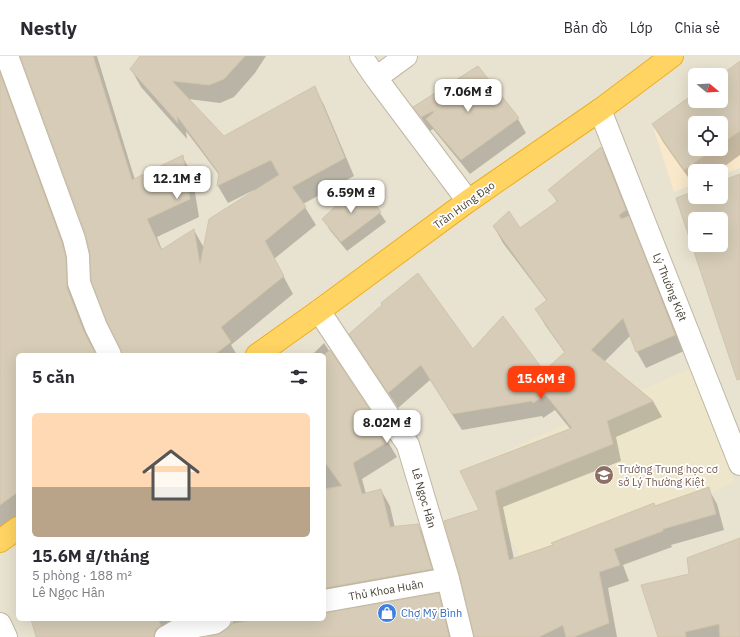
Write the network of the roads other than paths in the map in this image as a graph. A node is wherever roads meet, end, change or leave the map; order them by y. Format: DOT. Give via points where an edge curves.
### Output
graph roads {
  1 [pos="7,56"];
  2 [pos="361,56"];
  3 [pos="406,56"];
  4 [pos="672,56"];
  5 [pos="376,78"];
  6 [pos="600,110"];
  7 [pos="468,201"];
  8 [pos="319,311"];
  9 [pos="109,353"];
  10 [pos="261,353"];
  11 [pos="740,464"];
  12 [pos="16,529"];
  13 [pos="0,541"];
  14 [pos="448,579"];
  15 [pos="326,601"];
  16 [pos="0,624"];
  17 [pos="215,626"];
  18 [pos="6,637"];
  19 [pos="166,637"];
  20 [pos="462,637"];
  1 -- 9 [label="street" via="74,239 78,256 79,283 96,328"];
  2 -- 5 [label="street"];
  3 -- 5 [label="street"];
  4 -- 6 [label="highway, Trần Hưng Đạo"];
  5 -- 7 [label="street"];
  6 -- 7 [label="highway, Trần Hưng Đạo"];
  6 -- 11 [label="street, Lý Thường Kiệt"];
  7 -- 8 [label="highway, Trần Hưng Đạo"];
  8 -- 10 [label="highway, Trần Hưng Đạo"];
  8 -- 14 [label="street, Lê Ngọc Hân" via="408,445"];
  12 -- 13 [label="highway"];
  14 -- 15 [label="street, Thủ Khoa Huân"];
  14 -- 20 [label="street, Lê Ngọc Hân"];
  16 -- 18 [label="street"];
  17 -- 19 [label="street" via="180,629"];
}
